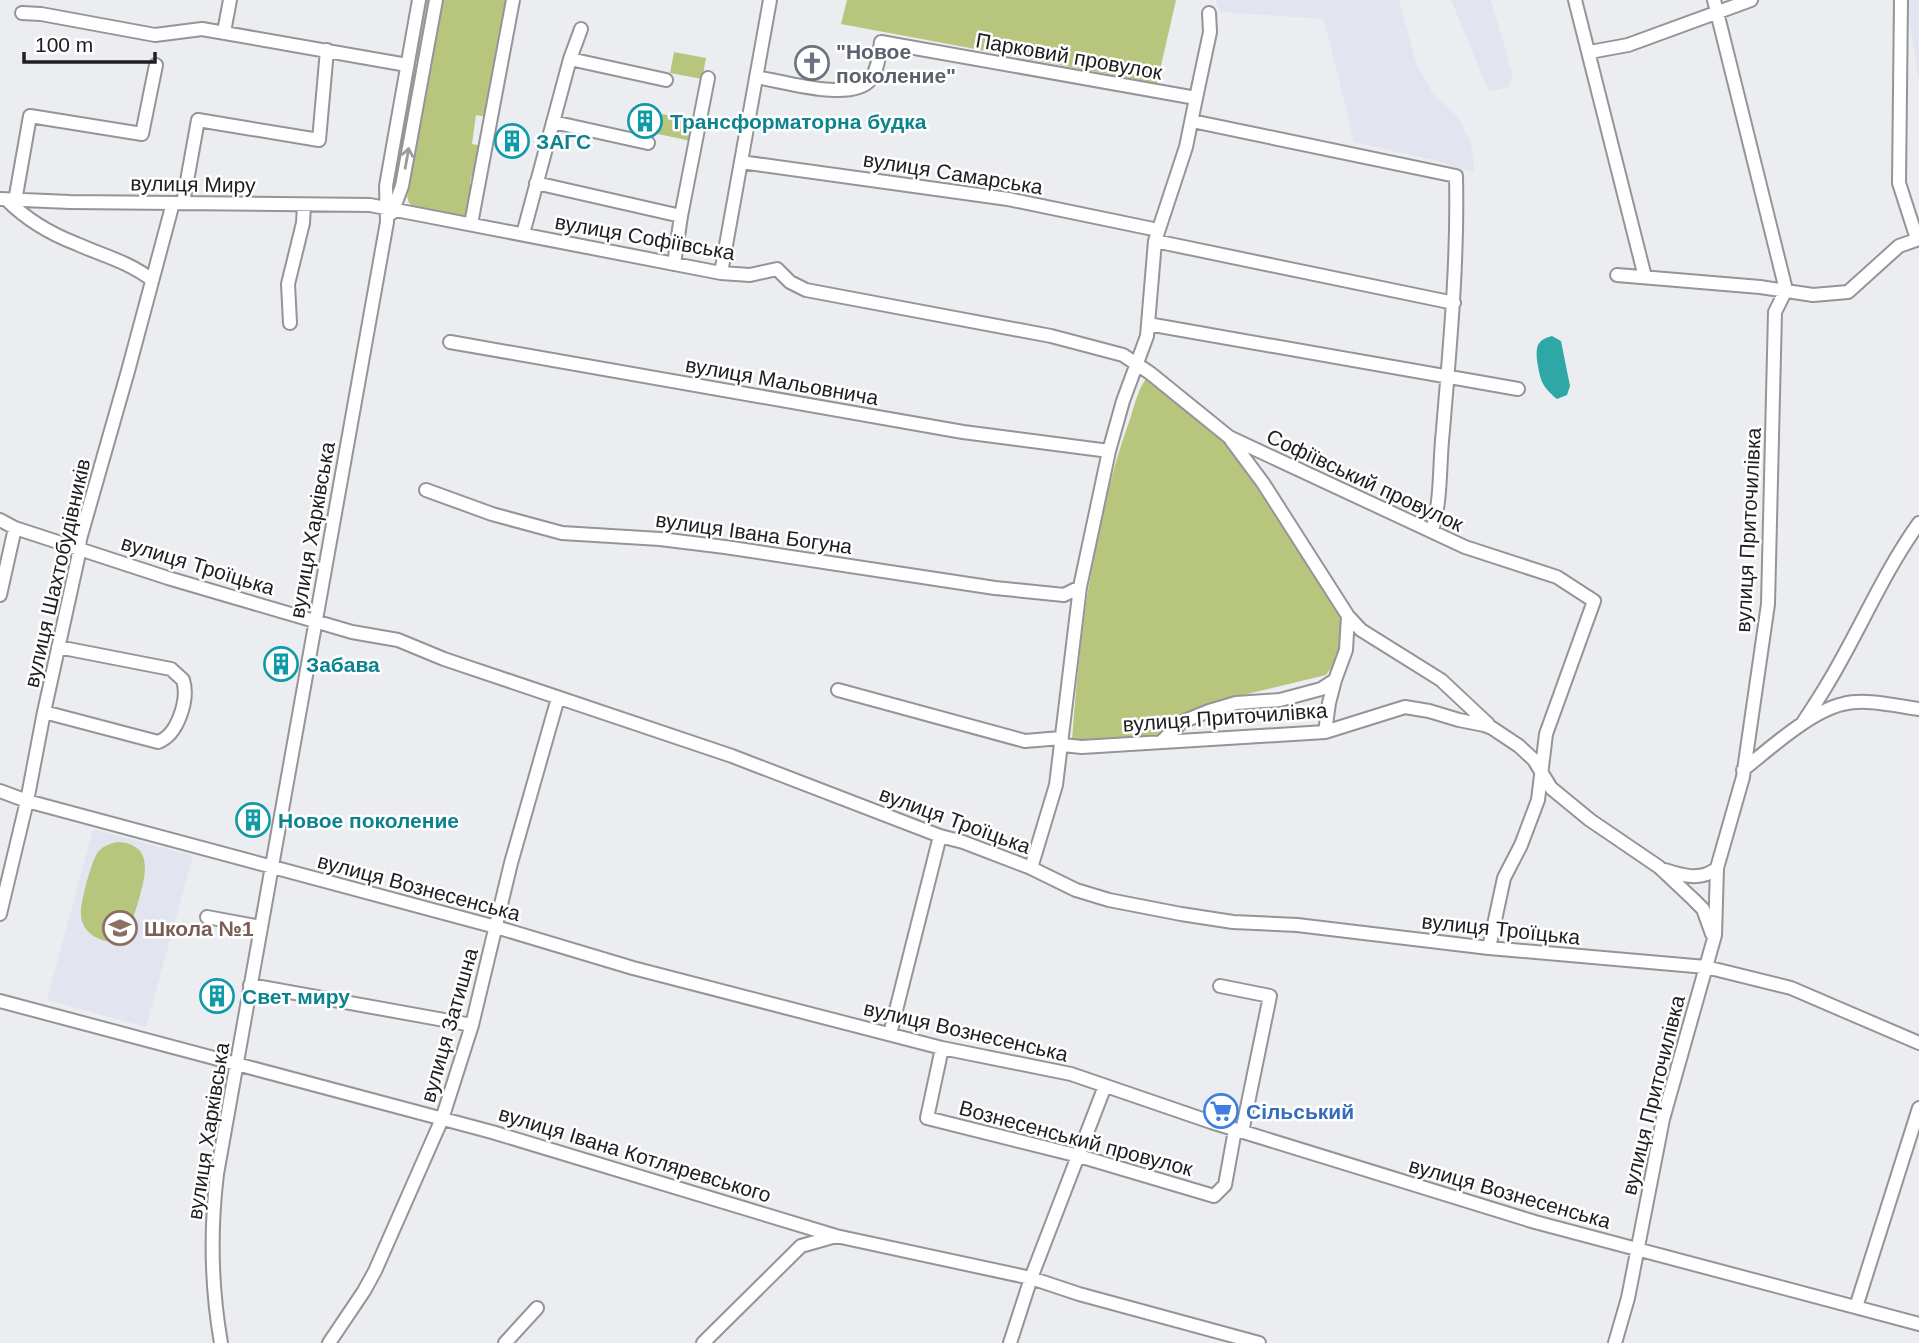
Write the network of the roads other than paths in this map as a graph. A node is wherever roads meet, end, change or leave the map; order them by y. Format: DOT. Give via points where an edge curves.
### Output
graph roads {
  1 [pos="230,0"];
  2 [pos="419,0"];
  3 [pos="436,0"];
  4 [pos="513,0"];
  5 [pos="770,0"];
  6 [pos="1575,0"];
  7 [pos="1751,0"];
  8 [pos="1901,0"];
  9 [pos="1715,6"];
  10 [pos="22,13"];
  11 [pos="1209,13"];
  12 [pos="581,29"];
  13 [pos="224,32"];
  14 [pos="327,50"];
  15 [pos="1590,52"];
  16 [pos="570,59"];
  17 [pos="156,65"];
  18 [pos="407,65"];
  19 [pos="756,77"];
  20 [pos="708,78"];
  21 [pos="666,80"];
  22 [pos="1196,99"];
  23 [pos="1192,121"];
  24 [pos="553,122"];
  25 [pos="648,143"];
  26 [pos="741,162"];
  27 [pos="536,183"];
  28 [pos="7,200"];
  29 [pos="178,203"];
  30 [pos="304,205"];
  31 [pos="390,207"];
  32 [pos="681,216"];
  33 [pos="471,224"];
  34 [pos="523,234"];
  35 [pos="1157,235"];
  36 [pos="1918,239"];
  37 [pos="674,264"];
  38 [pos="721,273"];
  39 [pos="1617,275"];
  40 [pos="1645,277"];
  41 [pos="152,280"];
  42 [pos="1786,290"];
  43 [pos="1454,303"];
  44 [pos="290,323"];
  45 [pos="1149,324"];
  46 [pos="450,342"];
  47 [pos="1137,363"];
  48 [pos="1447,378"];
  49 [pos="1518,389"];
  50 [pos="1229,437"];
  51 [pos="1109,451"];
  52 [pos="426,489"];
  53 [pos="0,520"];
  54 [pos="1919,523"];
  55 [pos="16,528"];
  56 [pos="1432,531"];
  57 [pos="79,549"];
  58 [pos="1080,587"];
  59 [pos="0,595"];
  60 [pos="1348,616"];
  61 [pos="315,620"];
  62 [pos="58,648"];
  63 [pos="1335,680"];
  64 [pos="1829,683"];
  65 [pos="838,690"];
  66 [pos="558,698"];
  67 [pos="1843,704"];
  68 [pos="1919,709"];
  69 [pos="44,712"];
  70 [pos="1802,724"];
  71 [pos="1492,728"];
  72 [pos="1325,732"];
  73 [pos="1061,741"];
  74 [pos="1162,741"];
  75 [pos="1743,770"];
  76 [pos="1543,775"];
  77 [pos="0,791"];
  78 [pos="27,801"];
  79 [pos="940,836"];
  80 [pos="271,867"];
  81 [pos="1659,867"];
  82 [pos="1031,868"];
  83 [pos="1717,868"];
  84 [pos="0,915"];
  85 [pos="206,917"];
  86 [pos="261,927"];
  87 [pos="496,927"];
  88 [pos="1713,939"];
  89 [pos="1489,948"];
  90 [pos="1706,967"];
  91 [pos="250,985"];
  92 [pos="1220,986"];
  93 [pos="0,1001"];
  94 [pos="472,1024"];
  95 [pos="890,1034"];
  96 [pos="1919,1043"];
  97 [pos="943,1048"];
  98 [pos="236,1065"];
  99 [pos="1105,1086"];
  100 [pos="1919,1108"];
  101 [pos="442,1119"];
  102 [pos="1238,1131"];
  103 [pos="1079,1156"];
  104 [pos="802,1225"];
  105 [pos="836,1236"];
  106 [pos="801,1246"];
  107 [pos="1636,1250"];
  108 [pos="1031,1278"];
  109 [pos="1856,1307"];
  110 [pos="537,1308"];
  111 [pos="1919,1324"];
  112 [pos="221,1343"];
  113 [pos="329,1343"];
  114 [pos="505,1343"];
  115 [pos="702,1343"];
  116 [pos="1010,1343"];
  117 [pos="1259,1343"];
  118 [pos="1615,1343"];
  1 -- 13 [label="street"];
  2 -- 18 [label="street, вулиця Харківська"];
  31 -- 3 [label="street, вулиця Харківська, one-way" via="402,186"];
  4 -- 33 [label="street"];
  5 -- 19 [label="street"];
  6 -- 15 [label="street"];
  7 -- 9 [label="street"];
  8 -- 36 [label="street" via="1899,183"];
  9 -- 15 [label="street" via="1628,45"];
  9 -- 42 [label="street"];
  10 -- 13 [label="street" via="155,35 192,28"];
  11 -- 22 [label="street" via="1210,32"];
  12 -- 16 [label="street"];
  13 -- 14 [label="street"];
  14 -- 18 [label="street"];
  14 -- 29 [label="street, вулиця Шахтобудівників" via="319,140 198,120"];
  15 -- 40 [label="street"];
  16 -- 21 [label="street"];
  16 -- 24 [label="street"];
  17 -- 28 [label="street" via="142,134 30,116"];
  18 -- 31 [label="street, вулиця Харківська" via="386,186"];
  19 -- 22 [label="street, Парковий провулок" via="854,90 873,75 881,43"];
  19 -- 26 [label="street"];
  20 -- 32 [label="street"];
  22 -- 23 [label="street"];
  23 -- 35 [label="street"];
  23 -- 43 [label="street" via="1456,176"];
  24 -- 25 [label="street"];
  24 -- 27 [label="street"];
  26 -- 35 [label="street, вулиця Самарська" via="1008,199"];
  26 -- 38 [label="street"];
  27 -- 32 [label="street"];
  27 -- 34 [label="street"];
  28 -- 29 [label="street, вулиця Миру"];
  28 -- 41 [label="street" via="44,229 132,265"];
  29 -- 30 [label="street, вулиця Миру"];
  29 -- 41 [label="street, вулиця Шахтобудівників"];
  30 -- 31 [label="street, вулиця Миру"];
  30 -- 44 [label="street" via="288,284"];
  31 -- 33 [label="street, вулиця Софіївська"];
  31 -- 61 [label="street, вулиця Харківська"];
  32 -- 37 [label="street"];
  33 -- 34 [label="street, вулиця Софіївська"];
  34 -- 37 [label="street, вулиця Софіївська"];
  35 -- 43 [label="street, вулиця Самарська"];
  35 -- 45 [label="street"];
  36 -- 42 [label="street" via="1899,246 1848,292 1812,295"];
  37 -- 38 [label="street, вулиця Софіївська"];
  38 -- 47 [label="street, вулиця Софіївська" via="750,275 777,269 806,290 1051,336 1109,350"];
  39 -- 40 [label="street"];
  40 -- 42 [label="street"];
  41 -- 57 [label="street, вулиця Шахтобудівників"];
  42 -- 75 [label="street, вулиця Приточилівка" via="1775,312 1768,604"];
  43 -- 48 [label="street"];
  45 -- 47 [label="street"];
  45 -- 48 [label="street"];
  46 -- 51 [label="street, вулиця Мальовнича" via="963,432"];
  47 -- 50 [label="street, Софіївський провулок"];
  47 -- 51 [label="street"];
  48 -- 49 [label="street"];
  48 -- 56 [label="street" via="1441,477"];
  50 -- 56 [label="street, Софіївський провулок"];
  50 -- 60 [label="street" via="1264,483"];
  51 -- 58 [label="street"];
  52 -- 58 [label="street, вулиця Івана Богуна" via="562,533 712,545 1064,596"];
  53 -- 55 [label="street, вулиця Троїцька"];
  54 -- 64 [label="street" via="1863,615"];
  55 -- 57 [label="street, вулиця Троїцька"];
  55 -- 59 [label="street"];
  56 -- 76 [label="street, Софіївський провулок" via="1465,547 1551,574 1594,601 1546,734"];
  57 -- 61 [label="street, вулиця Троїцька"];
  57 -- 62 [label="street, вулиця Шахтобудівників"];
  58 -- 73 [label="street"];
  60 -- 63 [label="street" via="1346,650"];
  60 -- 71 [label="street" via="1361,630 1441,680"];
  61 -- 66 [label="street, вулиця Троїцька" via="364,636 398,640"];
  61 -- 80 [label="street, вулиця Харківська"];
  62 -- 69 [label="street, вулиця Шахтобудівників"];
  62 -- 69 [label="street" via="171,669 183,680 184,696 174,728 159,742"];
  63 -- 72 [label="street"];
  63 -- 74 [label="street" via="1301,695 1209,711 1182,722"];
  64 -- 67 [label="street"];
  64 -- 70 [label="street"];
  65 -- 73 [label="street, вулиця Приточилівка" via="1026,741"];
  66 -- 79 [label="street, вулиця Троїцька" via="732,756"];
  66 -- 87 [label="street, вулиця Затишна"];
  67 -- 68 [label="street"];
  67 -- 70 [label="street"];
  69 -- 78 [label="street, вулиця Шахтобудівників"];
  70 -- 75 [label="street"];
  71 -- 72 [label="street, вулиця Приточилівка" via="1405,707"];
  71 -- 76 [label="street, вулиця Приточилівка" via="1531,756"];
  72 -- 74 [label="street, вулиця Приточилівка"];
  73 -- 74 [label="street, вулиця Приточилівка" via="1082,747"];
  73 -- 82 [label="street" via="1056,785"];
  75 -- 83 [label="street, вулиця Приточилівка"];
  76 -- 81 [label="street, вулиця Приточилівка" via="1570,804"];
  76 -- 89 [label="street" via="1521,845 1504,878"];
  77 -- 78 [label="street, вулиця Вознесенська"];
  78 -- 80 [label="street, вулиця Вознесенська"];
  78 -- 84 [label="street, вулиця Шахтобудівників"];
  79 -- 82 [label="street, вулиця Троїцька"];
  79 -- 95 [label="street"];
  80 -- 86 [label="street, вулиця Харківська"];
  80 -- 87 [label="street, вулиця Вознесенська"];
  81 -- 83 [label="street" via="1698,877"];
  81 -- 88 [label="street, вулиця Приточилівка" via="1700,905"];
  82 -- 89 [label="street, вулиця Троїцька" via="1076,890 1181,914"];
  83 -- 88 [label="street, вулиця Приточилівка"];
  85 -- 86 [label="street"];
  86 -- 91 [label="street, вулиця Харківська"];
  87 -- 94 [label="street, вулиця Затишна"];
  87 -- 95 [label="street, вулиця Вознесенська" via="633,968"];
  88 -- 90 [label="street, вулиця Приточилівка"];
  89 -- 90 [label="street, вулиця Троїцька"];
  90 -- 96 [label="street, вулиця Троїцька" via="1791,988"];
  90 -- 107 [label="street, вулиця Приточилівка" via="1663,1119"];
  91 -- 94 [label="street"];
  91 -- 98 [label="street, вулиця Харківська"];
  92 -- 102 [label="street, Вознесенський провулок" via="1270,996"];
  93 -- 98 [label="street, вулиця Івана Котляревського"];
  94 -- 101 [label="street, вулиця Затишна"];
  95 -- 97 [label="street, вулиця Вознесенська"];
  97 -- 99 [label="street, вулиця Вознесенська" via="1041,1067"];
  97 -- 103 [label="street, Вознесенський провулок" via="928,1118"];
  98 -- 101 [label="street, вулиця Івана Котляревського"];
  98 -- 112 [label="street, вулиця Харківська" via="212,1230"];
  99 -- 102 [label="street, вулиця Вознесенська"];
  99 -- 103 [label="street"];
  100 -- 109 [label="street"];
  101 -- 104 [label="street, вулиця Івана Котляревського"];
  101 -- 113 [label="street, вулиця Затишна" via="375,1271"];
  102 -- 103 [label="street, Вознесенський провулок" via="1225,1185 1214,1196"];
  102 -- 107 [label="street, вулиця Вознесенська"];
  103 -- 108 [label="street"];
  104 -- 105 [label="street, вулиця Івана Котляревського"];
  104 -- 106 [label="street"];
  105 -- 106 [label="street"];
  105 -- 108 [label="street, вулиця Івана Котляревського"];
  106 -- 115 [label="street"];
  107 -- 109 [label="street, вулиця Вознесенська"];
  107 -- 118 [label="street, вулиця Приточилівка"];
  108 -- 116 [label="street"];
  108 -- 117 [label="street, вулиця Івана Котляревського"];
  109 -- 111 [label="street, вулиця Вознесенська"];
  110 -- 114 [label="street"];
}
